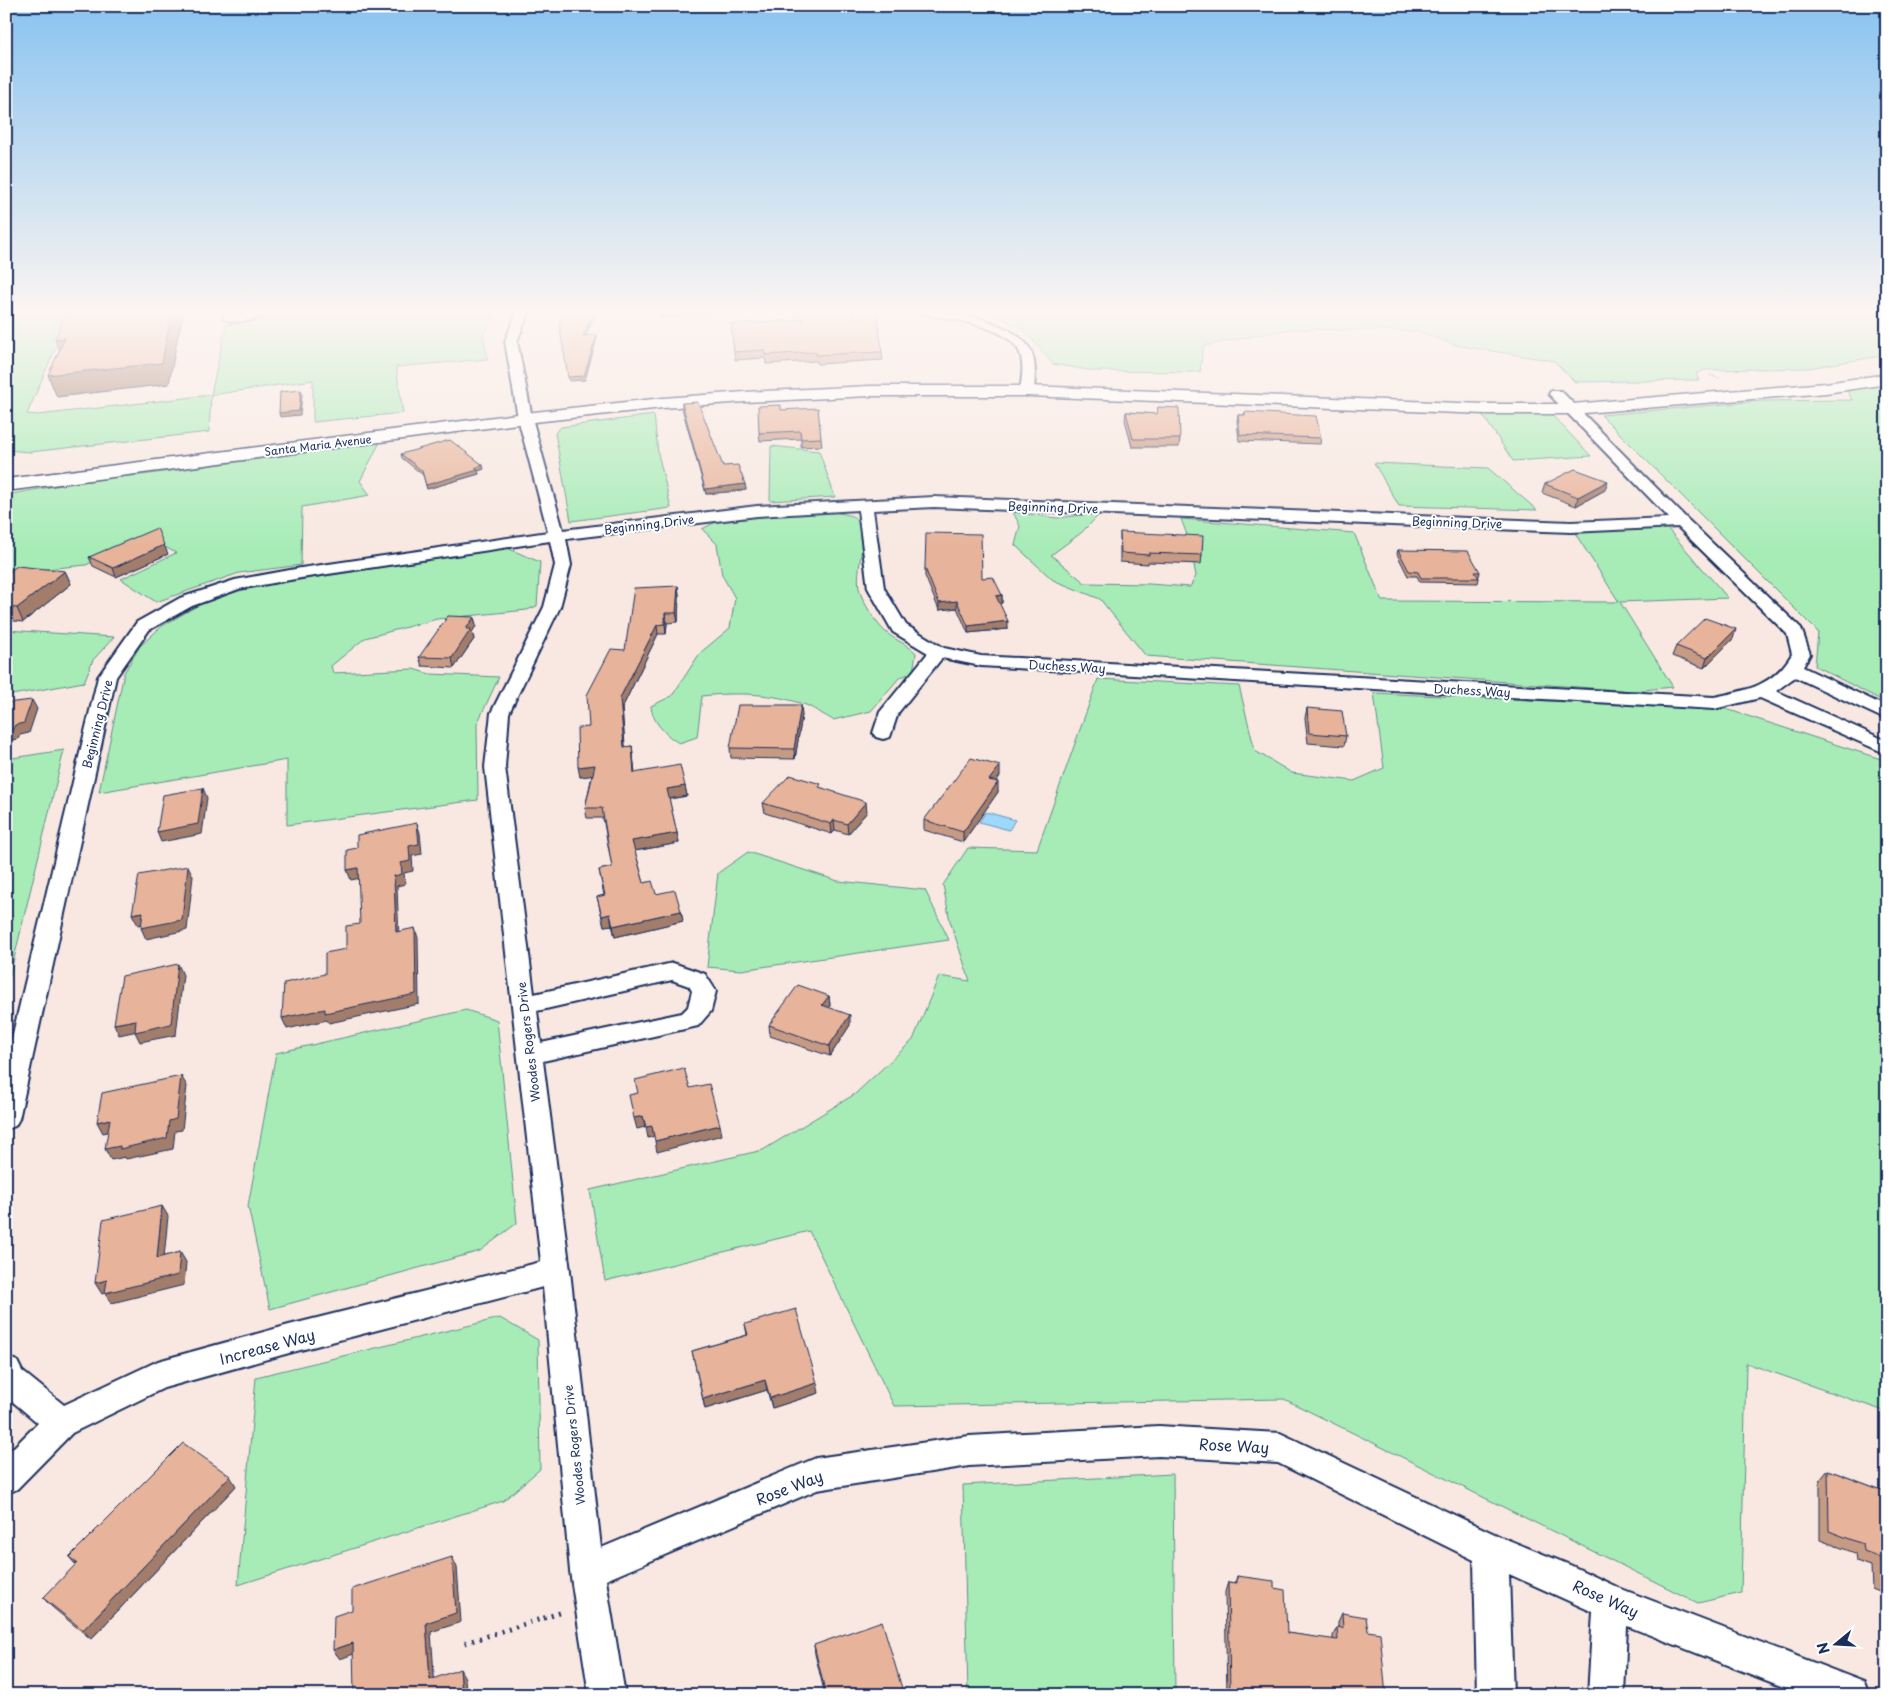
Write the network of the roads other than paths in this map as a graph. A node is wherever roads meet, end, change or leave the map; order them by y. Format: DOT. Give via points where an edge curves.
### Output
graph roads {
  1 [pos="520,389"];
  2 [pos="907,389"];
  3 [pos="1130,389"];
  4 [pos="1296,389"];
  5 [pos="1629,389"];
  6 [pos="1809,389"];
  7 [pos="1556,394"];
  8 [pos="1572,409"];
  9 [pos="524,412"];
  10 [pos="6,468"];
  11 [pos="6,485"];
  12 [pos="866,507"];
  13 [pos="1682,522"];
  14 [pos="557,535"];
  15 [pos="938,652"];
  16 [pos="1793,669"];
  17 [pos="1762,692"];
  18 [pos="1887,714"];
  19 [pos="884,733"];
  20 [pos="1887,748"];
  21 [pos="524,1005"];
  22 [pos="530,1055"];
  23 [pos="6,1119"];
  24 [pos="556,1271"];
  25 [pos="6,1372"];
  26 [pos="61,1422"];
  27 [pos="6,1478"];
  28 [pos="1491,1550"];
  29 [pos="587,1571"];
  30 [pos="1611,1602"];
  31 [pos="607,1695"];
  32 [pos="1495,1695"];
  33 [pos="1606,1695"];
  34 [pos="1851,1695"];
  1 -- 9 [label="street, Woodes Rogers Drive"];
  2 -- 9 [label="street, Santa Maria Avenue"];
  3 -- 8 [label="street, Santa Maria Avenue" via="1485,408"];
  4 -- 7 [label="street, Santa Maria Avenue"];
  5 -- 7 [label="street, Santa Maria Avenue"];
  6 -- 8 [label="street, Santa Maria Avenue"];
  7 -- 8 [label="street"];
  8 -- 13 [label="street"];
  9 -- 10 [label="street, Santa Maria Avenue"];
  9 -- 11 [label="street, Santa Maria Avenue"];
  9 -- 14 [label="street, Woodes Rogers Drive"];
  12 -- 13 [label="street, Beginning Drive" via="934,502 1572,527"];
  12 -- 14 [label="street, Beginning Drive" via="756,511"];
  12 -- 15 [label="street, Duchess Way" via="876,588 899,628"];
  13 -- 16 [label="street" via="1795,632 1801,654"];
  14 -- 21 [label="street, Woodes Rogers Drive" via="563,565 552,607 500,713 495,767"];
  14 -- 23 [label="street, Beginning Drive" via="235,585 186,602 143,626 107,677"];
  15 -- 17 [label="street, Duchess Way" via="981,661 1637,700 1714,703"];
  15 -- 19 [label="street" via="889,712"];
  16 -- 17 [label="street, Duchess Way" via="1778,684"];
  16 -- 18 [label="street"];
  17 -- 20 [label="street"];
  21 -- 22 [label="street, Woodes Rogers Drive"];
  21 -- 22 [label="street" via="673,971 697,980 704,991 699,1011 689,1020"];
  22 -- 24 [label="street, Woodes Rogers Drive"];
  24 -- 26 [label="street, Increase Way" via="158,1375"];
  24 -- 29 [label="street, Woodes Rogers Drive"];
  25 -- 26 [label="street" via="11,1381"];
  26 -- 27 [label="street, Increase Way"];
  28 -- 29 [label="street, Rose Way" via="1280,1448 1159,1441 969,1451 816,1474"];
  28 -- 30 [label="street, Rose Way"];
  28 -- 32 [label="street"];
  29 -- 31 [label="street, Woodes Rogers Drive"];
  30 -- 33 [label="street"];
  30 -- 34 [label="street, Rose Way"];
}
